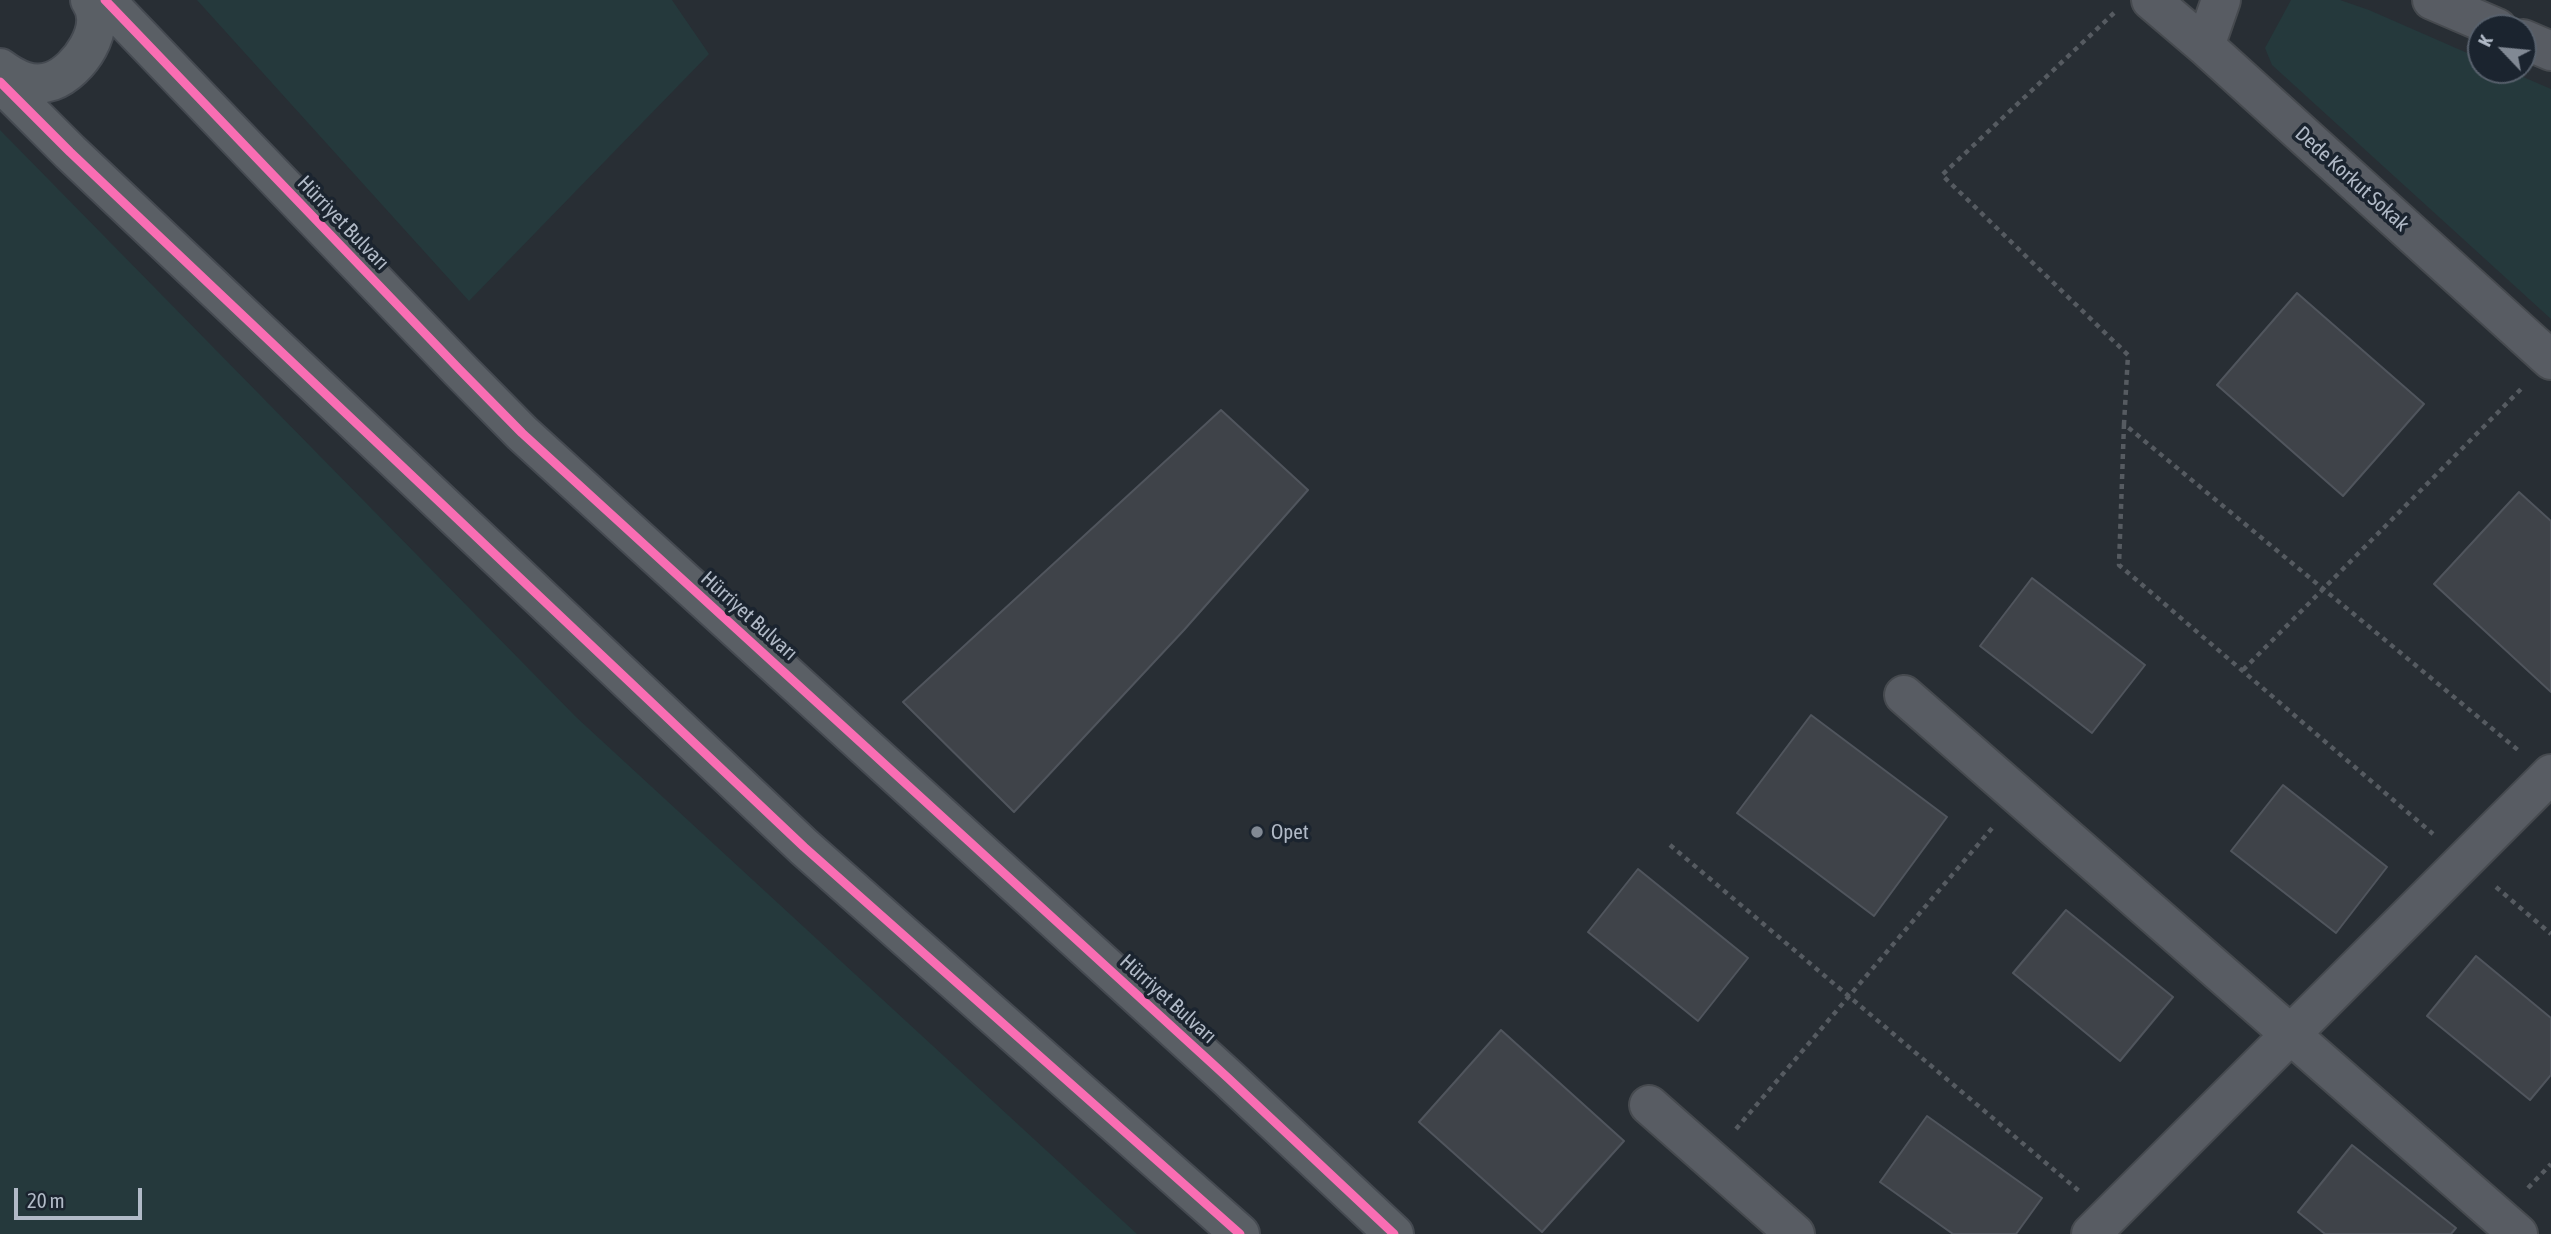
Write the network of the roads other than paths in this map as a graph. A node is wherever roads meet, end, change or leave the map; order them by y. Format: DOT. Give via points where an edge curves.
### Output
graph roads {
  1 [pos="90,0"];
  2 [pos="105,0"];
  3 [pos="2221,0"];
  4 [pos="2432,0"];
  5 [pos="2134,5"];
  6 [pos="2467,15"];
  7 [pos="2205,46"];
  8 [pos="0,68"];
  9 [pos="0,82"];
  10 [pos="2551,359"];
  11 [pos="1904,695"];
  12 [pos="2550,775"];
  13 [pos="2291,1034"];
  14 [pos="1649,1105"];
  15 [pos="2100,1225"];
  16 [pos="1240,1234"];
  17 [pos="1394,1234"];
  18 [pos="1795,1234"];
  19 [pos="2518,1234"];
  1 -- 8 [label="main road" via="95,24 90,47 75,65 52,81 33,83 17,80"];
  2 -- 17 [label="main road, Hürriyet Bulvarı" via="522,433"];
  3 -- 7 [label="street"];
  4 -- 6 [label="street"];
  5 -- 7 [label="street, Dede Korkut Sokak"];
  7 -- 10 [label="street, Dede Korkut Sokak"];
  9 -- 16 [label="main road" via="804,847"];
  11 -- 13 [label="street"];
  12 -- 13 [label="street"];
  13 -- 15 [label="street"];
  13 -- 19 [label="street"];
  14 -- 18 [label="street"];
}
